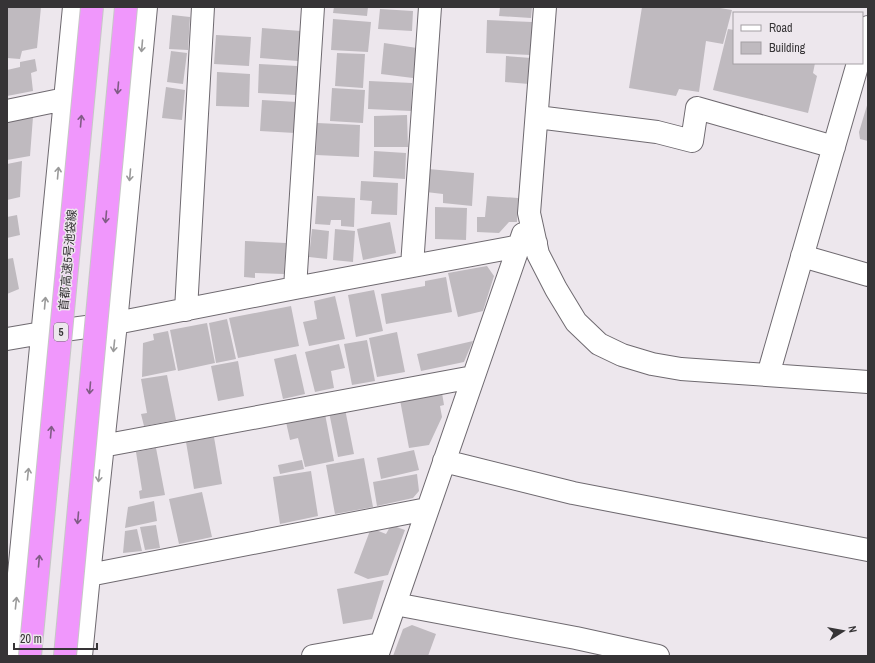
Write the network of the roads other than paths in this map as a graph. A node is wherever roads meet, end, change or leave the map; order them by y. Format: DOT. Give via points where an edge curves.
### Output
graph roads {
  1 [pos="74,7"];
  2 [pos="92,7"];
  3 [pos="126,7"];
  4 [pos="146,7"];
  5 [pos="203,7"];
  6 [pos="313,7"];
  7 [pos="430,7"];
  8 [pos="545,7"];
  9 [pos="868,26"];
  10 [pos="863,44"];
  11 [pos="858,64"];
  12 [pos="65,99"];
  13 [pos="7,110"];
  14 [pos="537,117"];
  15 [pos="834,147"];
  16 [pos="527,245"];
  17 [pos="802,256"];
  18 [pos="412,266"];
  19 [pos="868,274"];
  20 [pos="294,288"];
  21 [pos="186,310"];
  22 [pos="116,323"];
  23 [pos="42,333"];
  24 [pos="7,339"];
  25 [pos="768,375"];
  26 [pos="473,377"];
  27 [pos="868,382"];
  28 [pos="102,446"];
  29 [pos="444,461"];
  30 [pos="427,509"];
  31 [pos="868,550"];
  32 [pos="88,575"];
  33 [pos="395,604"];
  34 [pos="379,650"];
  35 [pos="11,656"];
  36 [pos="30,656"];
  37 [pos="65,656"];
  38 [pos="81,656"];
  39 [pos="313,656"];
  40 [pos="658,656"];
  1 -- 12 [label="street"];
  36 -- 2 [label="highway, 首都高速5号池袋線 / 5, one-way, bridge"];
  3 -- 37 [label="highway, one-way, bridge"];
  4 -- 22 [label="street, one-way"];
  5 -- 21 [label="street"];
  6 -- 20 [label="street"];
  7 -- 18 [label="street"];
  8 -- 14 [label="street"];
  9 -- 10 [label="street"];
  11 -- 15 [label="street"];
  12 -- 13 [label="street"];
  23 -- 12 [label="street, one-way"];
  14 -- 15 [label="street" via="657,132 692,141 697,108"];
  14 -- 16 [label="street"];
  15 -- 17 [label="street"];
  16 -- 18 [label="street"];
  16 -- 25 [label="street" via="538,254 576,322 599,344 622,355 652,364 681,369"];
  16 -- 26 [label="street"];
  17 -- 19 [label="street"];
  17 -- 25 [label="street"];
  18 -- 20 [label="street"];
  20 -- 21 [label="street"];
  21 -- 22 [label="street"];
  22 -- 23 [label="street"];
  22 -- 28 [label="street, one-way"];
  23 -- 24 [label="street"];
  35 -- 23 [label="street, one-way"];
  25 -- 27 [label="street"];
  26 -- 28 [label="street"];
  26 -- 29 [label="street"];
  28 -- 32 [label="street, one-way"];
  29 -- 30 [label="street"];
  29 -- 31 [label="street" via="573,493"];
  30 -- 32 [label="street"];
  30 -- 33 [label="street"];
  32 -- 38 [label="street"];
  33 -- 34 [label="street"];
  33 -- 40 [label="street"];
  34 -- 39 [label="street"];
}
